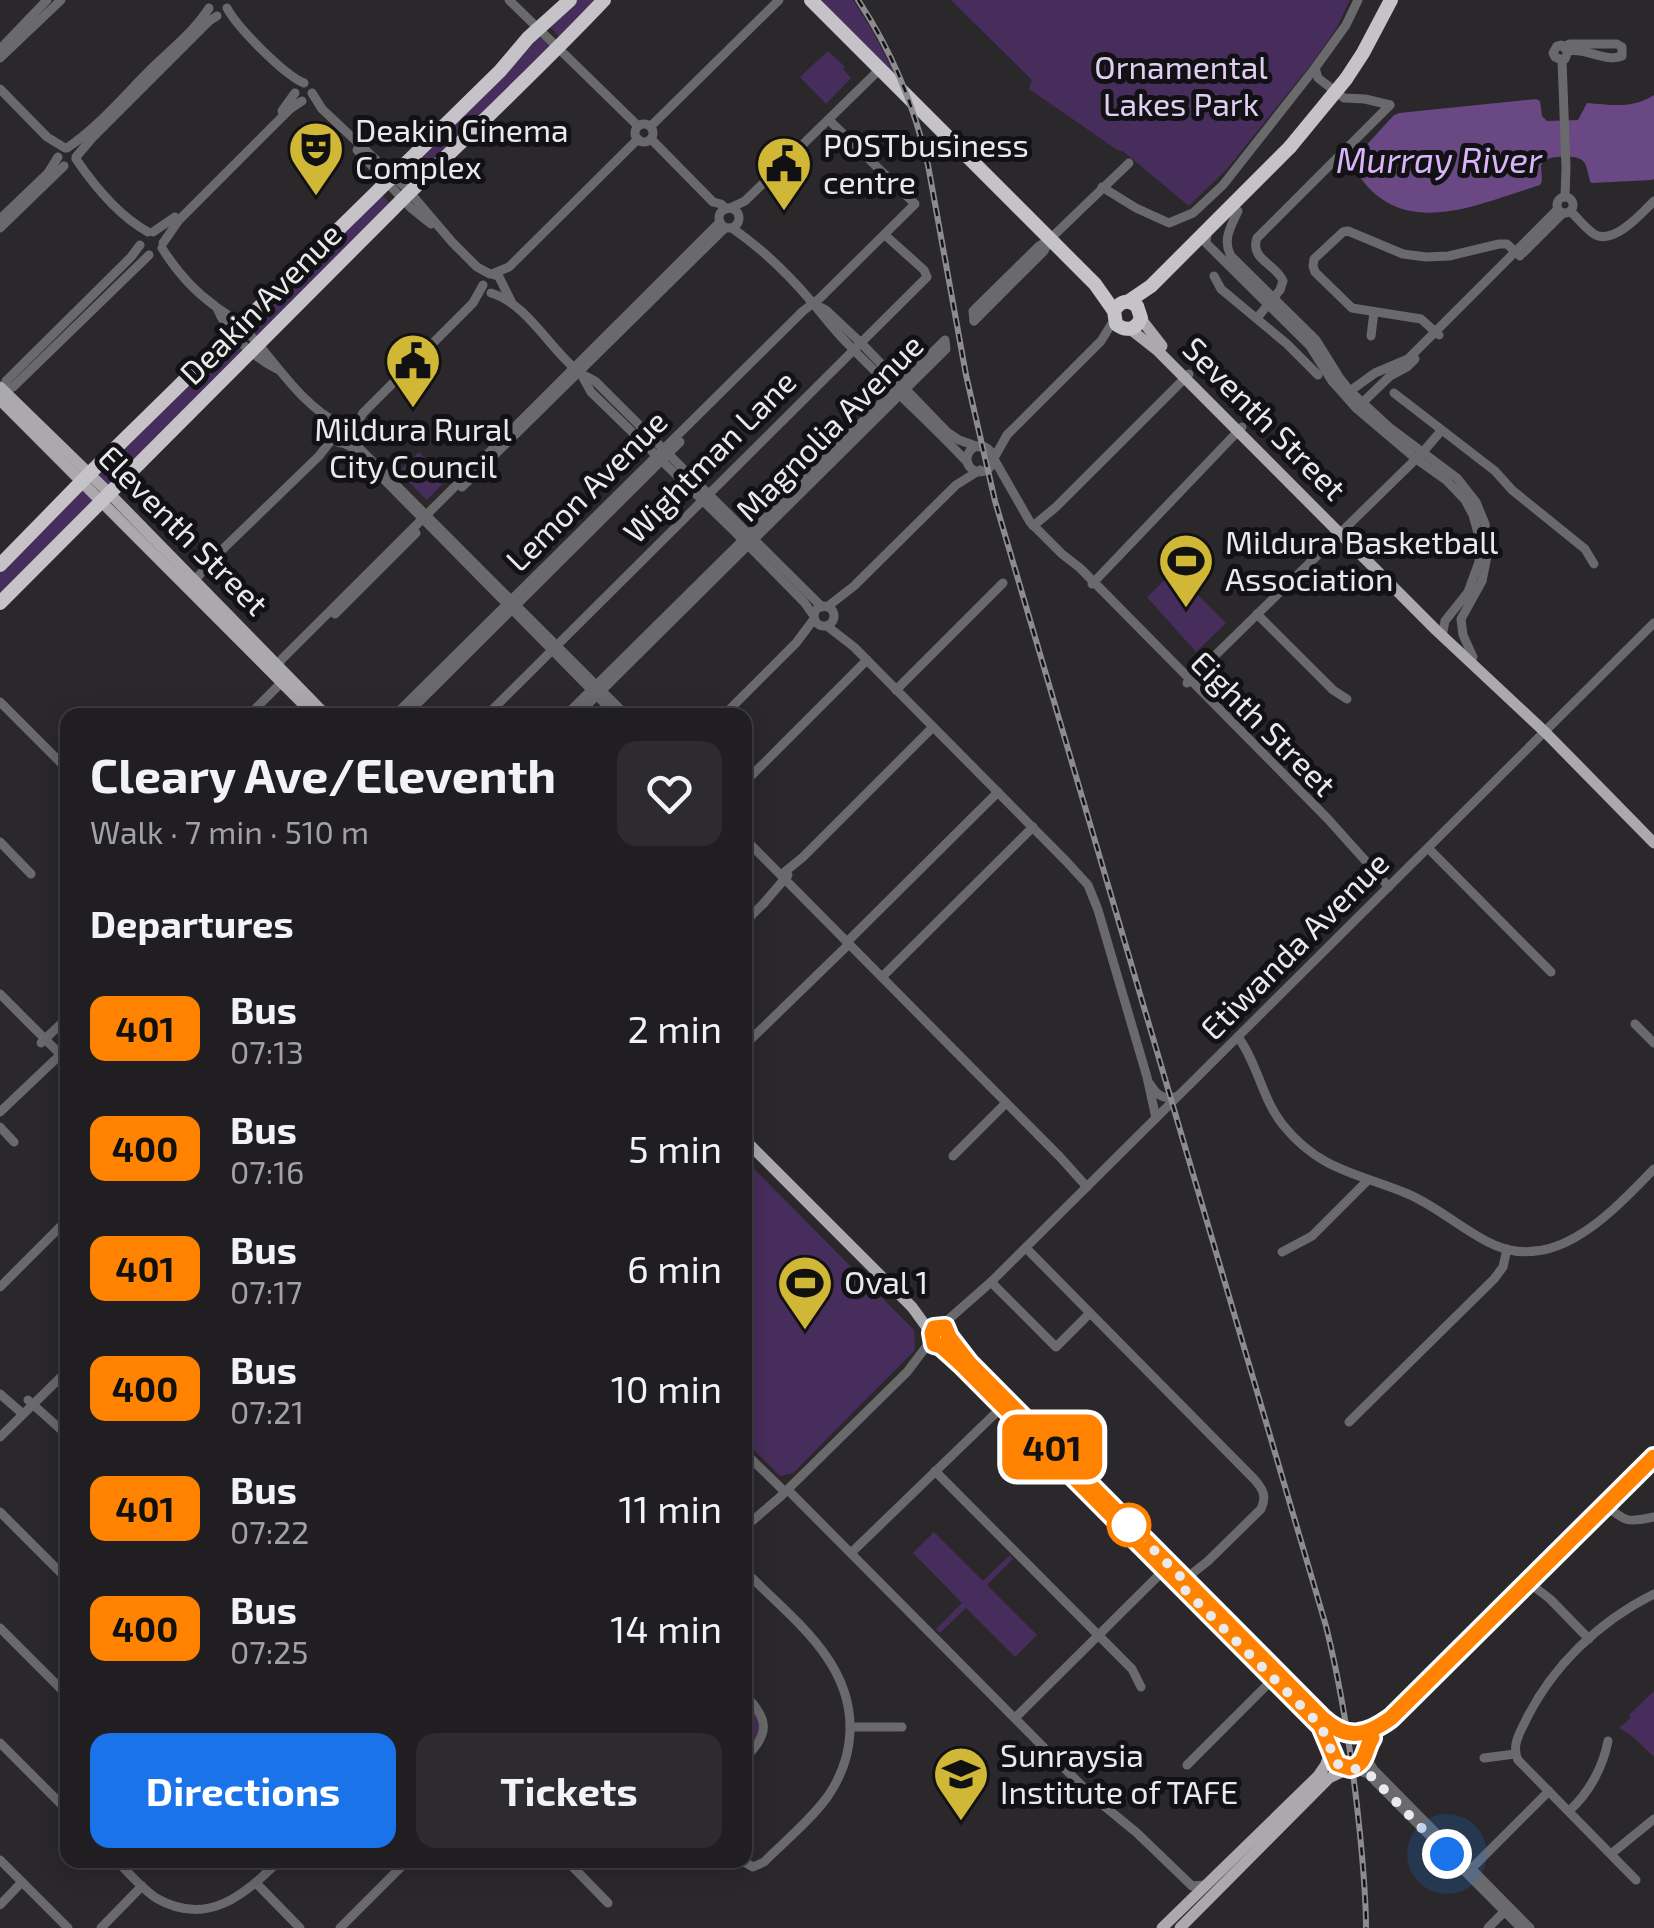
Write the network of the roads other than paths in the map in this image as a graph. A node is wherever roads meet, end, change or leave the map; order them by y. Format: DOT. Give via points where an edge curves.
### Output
graph roads {
  1 [pos="47,0"];
  2 [pos="60,0"];
  3 [pos="512,0"];
  4 [pos="570,0"];
  5 [pos="604,0"];
  6 [pos="779,0"];
  7 [pos="811,0"];
  8 [pos="1358,0"];
  9 [pos="1391,0"];
  10 [pos="219,6"];
  11 [pos="539,27"];
  12 [pos="560,48"];
  13 [pos="0,49"];
  14 [pos="1565,52"];
  15 [pos="0,58"];
  16 [pos="1315,68"];
  17 [pos="880,69"];
  18 [pos="0,90"];
  19 [pos="302,94"];
  20 [pos="829,120"];
  21 [pos="638,126"];
  22 [pos="651,126"];
  23 [pos="638,139"];
  24 [pos="651,139"];
  25 [pos="67,157"];
  26 [pos="1129,163"];
  27 [pos="1270,169"];
  28 [pos="390,178"];
  29 [pos="1102,187"];
  30 [pos="407,196"];
  31 [pos="1654,201"];
  32 [pos="1238,210"];
  33 [pos="1564,211"];
  34 [pos="729,218"];
  35 [pos="0,219"];
  36 [pos="1210,227"];
  37 [pos="0,228"];
  38 [pos="886,234"];
  39 [pos="146,237"];
  40 [pos="1050,239"];
  41 [pos="1206,243"];
  42 [pos="157,250"];
  43 [pos="1518,254"];
  44 [pos="475,265"];
  45 [pos="509,267"];
  46 [pos="491,274"];
  47 [pos="1214,276"];
  48 [pos="502,284"];
  49 [pos="1003,286"];
  50 [pos="487,289"];
  51 [pos="1270,302"];
  52 [pos="814,304"];
  53 [pos="516,308"];
  54 [pos="1374,312"];
  55 [pos="1127,316"];
  56 [pos="1256,318"];
  57 [pos="236,328"];
  58 [pos="1438,333"];
  59 [pos="1371,336"];
  60 [pos="856,346"];
  61 [pos="256,349"];
  62 [pos="936,353"];
  63 [pos="577,370"];
  64 [pos="1318,375"];
  65 [pos="1187,376"];
  66 [pos="900,389"];
  67 [pos="1,393"];
  68 [pos="1394,393"];
  69 [pos="1348,394"];
  70 [pos="1360,406"];
  71 [pos="937,427"];
  72 [pos="1242,431"];
  73 [pos="1441,431"];
  74 [pos="343,434"];
  75 [pos="1006,435"];
  76 [pos="981,447"];
  77 [pos="662,455"];
  78 [pos="1418,455"];
  79 [pos="994,458"];
  80 [pos="967,462"];
  81 [pos="981,470"];
  82 [pos="85,478"];
  83 [pos="1007,484"];
  84 [pos="956,485"];
  85 [pos="705,497"];
  86 [pos="106,498"];
  87 [pos="426,519"];
  88 [pos="1035,527"];
  89 [pos="1341,531"];
  90 [pos="749,540"];
  91 [pos="1594,564"];
  92 [pos="0,565"];
  93 [pos="1090,582"];
  94 [pos="191,584"];
  95 [pos="1002,584"];
  96 [pos="0,603"];
  97 [pos="512,605"];
  98 [pos="1258,614"];
  99 [pos="824,617"];
  100 [pos="1654,623"];
  101 [pos="1442,633"];
  102 [pos="554,648"];
  103 [pos="1473,657"];
  104 [pos="867,660"];
  105 [pos="275,669"];
  106 [pos="282,682"];
  107 [pos="1188,682"];
  108 [pos="596,690"];
  109 [pos="896,690"];
  110 [pos="1347,699"];
  111 [pos="0,702"];
  112 [pos="256,708"];
  113 [pos="307,708"];
  114 [pos="318,708"];
  115 [pos="402,708"];
  116 [pos="413,708"];
  117 [pos="493,708"];
  118 [pos="579,708"];
  119 [pos="610,708"];
  120 [pos="618,708"];
  121 [pos="731,708"];
  122 [pos="933,727"];
  123 [pos="1545,732"];
  124 [pos="60,762"];
  125 [pos="752,775"];
  126 [pos="998,792"];
  127 [pos="1034,828"];
  128 [pos="0,842"];
  129 [pos="1654,843"];
  130 [pos="752,846"];
  131 [pos="1428,848"];
  132 [pos="32,874"];
  133 [pos="784,879"];
  134 [pos="1392,884"];
  135 [pos="752,915"];
  136 [pos="847,942"];
  137 [pos="1550,972"];
  138 [pos="882,977"];
  139 [pos="0,994"];
  140 [pos="0,1002"];
  141 [pos="1635,1024"];
  142 [pos="60,1025"];
  143 [pos="1238,1037"];
  144 [pos="752,1038"];
  145 [pos="43,1041"];
  146 [pos="1654,1043"];
  147 [pos="59,1056"];
  148 [pos="1148,1077"];
  149 [pos="1180,1095"];
  150 [pos="1006,1102"];
  151 [pos="0,1112"];
  152 [pos="1156,1118"];
  153 [pos="0,1128"];
  154 [pos="14,1142"];
  155 [pos="752,1147"];
  156 [pos="953,1156"];
  157 [pos="1654,1169"];
  158 [pos="1367,1180"];
  159 [pos="1089,1185"];
  160 [pos="60,1228"];
  161 [pos="1026,1248"];
  162 [pos="1507,1249"];
  163 [pos="1282,1252"];
  164 [pos="992,1282"];
  165 [pos="0,1287"];
  166 [pos="1090,1313"];
  167 [pos="940,1336"];
  168 [pos="60,1371"];
  169 [pos="60,1377"];
  170 [pos="0,1394"];
  171 [pos="32,1401"];
  172 [pos="1003,1403"];
  173 [pos="19,1414"];
  174 [pos="1349,1422"];
  175 [pos="0,1428"];
  176 [pos="60,1429"];
  177 [pos="0,1437"];
  178 [pos="1654,1457"];
  179 [pos="752,1459"];
  180 [pos="935,1470"];
  181 [pos="786,1491"];
  182 [pos="1606,1504"];
  183 [pos="0,1512"];
  184 [pos="1654,1516"];
  185 [pos="752,1520"];
  186 [pos="851,1553"];
  187 [pos="1165,1568"];
  188 [pos="60,1572"];
  189 [pos="752,1578"];
  190 [pos="1530,1580"];
  191 [pos="1185,1584"];
  192 [pos="1654,1594"];
  193 [pos="0,1628"];
  194 [pos="1098,1635"];
  195 [pos="1589,1639"];
  196 [pos="1276,1676"];
  197 [pos="1141,1687"];
  198 [pos="60,1688"];
  199 [pos="752,1702"];
  200 [pos="1014,1718"];
  201 [pos="1391,1718"];
  202 [pos="850,1727"];
  203 [pos="902,1727"];
  204 [pos="1350,1734"];
  205 [pos="1608,1741"];
  206 [pos="0,1743"];
  207 [pos="752,1750"];
  208 [pos="1331,1751"];
  209 [pos="1366,1751"];
  210 [pos="1515,1754"];
  211 [pos="1484,1758"];
  212 [pos="1187,1766"];
  213 [pos="1350,1768"];
  214 [pos="1549,1792"];
  215 [pos="60,1803"];
  216 [pos="1569,1812"];
  217 [pos="1654,1819"];
  218 [pos="1277,1823"];
  219 [pos="1611,1854"];
  220 [pos="0,1860"];
  221 [pos="752,1866"];
  222 [pos="124,1868"];
  223 [pos="272,1868"];
  224 [pos="400,1868"];
  225 [pos="574,1868"];
  226 [pos="1469,1871"];
  227 [pos="1636,1880"];
  228 [pos="22,1882"];
  229 [pos="256,1884"];
  230 [pos="1206,1885"];
  231 [pos="142,1886"];
  232 [pos="608,1903"];
  233 [pos="0,1904"];
  234 [pos="1507,1909"];
  235 [pos="345,1926"];
  236 [pos="68,1928"];
  237 [pos="100,1928"];
  238 [pos="300,1928"];
  239 [pos="1162,1928"];
  240 [pos="1180,1928"];
  241 [pos="1488,1928"];
  242 [pos="1521,1928"];
  243 [pos="1530,1928"];
  1 -- 13 [label="street"];
  2 -- 15 [label="street"];
  3 -- 11 [label="street"];
  4 -- 11 [label="highway, Deakin Avenue"];
  5 -- 12 [label="highway, Deakin Avenue"];
  6 -- 22 [label="street"];
  7 -- 17 [label="highway, Seventh Street"];
  8 -- 16 [label="street"];
  9 -- 27 [label="highway, bridge" via="1346,79"];
  10 -- 19 [label="street"];
  10 -- 25 [label="street"];
  11 -- 12 [label="street"];
  11 -- 28 [label="highway, Deakin Avenue"];
  12 -- 21 [label="street"];
  12 -- 30 [label="highway, Deakin Avenue"];
  14 -- 14 [label="street" via="1570,44 1617,44 1623,52 1614,59"];
  14 -- 33 [label="street" via="1565,197 1558,201"];
  16 -- 29 [label="street" via="1193,214 1169,223"];
  16 -- 51 [label="street" via="1344,98 1390,105 1257,238 1256,252 1283,278"];
  17 -- 20 [label="street"];
  17 -- 40 [label="highway, Seventh Street"];
  18 -- 25 [label="street"];
  19 -- 28 [label="street"];
  19 -- 39 [label="street" via="166,226"];
  19 -- 42 [label="street"];
  20 -- 34 [label="street"];
  20 -- 38 [label="street, Lemon Avenue" via="916,204"];
  21 -- 22 [label="street"];
  21 -- 23 [label="street"];
  22 -- 24 [label="street"];
  23 -- 24 [label="street"];
  23 -- 45 [label="street"];
  24 -- 34 [label="street"];
  25 -- 35 [label="street"];
  25 -- 37 [label="street"];
  25 -- 39 [label="street"];
  26 -- 29 [label="street"];
  27 -- 32 [label="highway"];
  27 -- 36 [label="highway"];
  28 -- 30 [label="street"];
  28 -- 57 [label="highway, Deakin Avenue"];
  29 -- 40 [label="street"];
  30 -- 44 [label="street"];
  30 -- 61 [label="highway, Deakin Avenue"];
  31 -- 33 [label="street" via="1604,238"];
  32 -- 41 [label="highway"];
  32 -- 51 [label="street" via="1228,250"];
  33 -- 43 [label="street"];
  34 -- 52 [label="street"];
  34 -- 63 [label="street"];
  36 -- 41 [label="street"];
  36 -- 55 [label="highway"];
  38 -- 52 [label="street, Lemon Avenue"];
  38 -- 60 [label="street, Wightman Lane" via="926,277"];
  39 -- 42 [label="street" via="143,251"];
  39 -- 42 [label="street" via="161,237"];
  39 -- 67 [label="street"];
  40 -- 49 [label="street"];
  40 -- 55 [label="highway, Seventh Street"];
  41 -- 51 [label="street"];
  41 -- 55 [label="highway"];
  42 -- 57 [label="street" via="229,314"];
  42 -- 67 [label="street"];
  43 -- 54 [label="street" via="1499,244 1426,257 1343,232 1317,256 1314,269 1351,308"];
  43 -- 58 [label="street"];
  44 -- 46 [label="street"];
  44 -- 50 [label="street"];
  45 -- 46 [label="street"];
  45 -- 48 [label="street"];
  46 -- 48 [label="street"];
  46 -- 50 [label="street" via="484,278"];
  47 -- 56 [label="street"];
  48 -- 50 [label="street" via="497,291"];
  48 -- 53 [label="street"];
  50 -- 53 [label="street"];
  50 -- 74 [label="street"];
  51 -- 56 [label="street"];
  51 -- 69 [label="street"];
  52 -- 60 [label="street"];
  52 -- 77 [label="street, Lemon Avenue"];
  53 -- 63 [label="street"];
  54 -- 58 [label="street" via="1421,319"];
  54 -- 59 [label="street"];
  55 -- 65 [label="main road, Seventh Street"];
  55 -- 75 [label="street"];
  56 -- 64 [label="street"];
  57 -- 61 [label="street"];
  57 -- 82 [label="highway, Deakin Avenue"];
  58 -- 69 [label="street"];
  58 -- 70 [label="street"];
  60 -- 66 [label="street"];
  60 -- 85 [label="street, Wightman Lane"];
  61 -- 74 [label="street"];
  61 -- 86 [label="highway, Deakin Avenue"];
  62 -- 66 [label="street, Magnolia Avenue"];
  63 -- 77 [label="street"];
  63 -- 87 [label="street"];
  65 -- 72 [label="main road, Seventh Street"];
  65 -- 88 [label="street"];
  66 -- 71 [label="street"];
  66 -- 90 [label="street, Magnolia Avenue"];
  67 -- 82 [label="main road, Eleventh Street"];
  68 -- 73 [label="street"];
  69 -- 70 [label="street"];
  70 -- 78 [label="street"];
  71 -- 76 [label="street"];
  71 -- 80 [label="street"];
  72 -- 89 [label="main road, Seventh Street"];
  72 -- 93 [label="street"];
  73 -- 78 [label="street"];
  73 -- 91 [label="street" via="1586,549"];
  74 -- 87 [label="street"];
  74 -- 94 [label="street"];
  75 -- 76 [label="street"];
  75 -- 79 [label="street"];
  76 -- 79 [label="street"];
  76 -- 80 [label="street"];
  77 -- 85 [label="street"];
  77 -- 97 [label="street, Lemon Avenue"];
  78 -- 89 [label="street"];
  78 -- 101 [label="street" via="1461,495 1478,534 1472,584"];
  78 -- 103 [label="street" via="1464,486 1485,524 1486,570 1461,619"];
  79 -- 81 [label="street"];
  79 -- 83 [label="street, Eighth Street"];
  80 -- 81 [label="street"];
  80 -- 84 [label="street"];
  81 -- 83 [label="street, Eighth Street"];
  81 -- 84 [label="street"];
  82 -- 86 [label="main road, Eleventh Street"];
  82 -- 92 [label="highway, Deakin Avenue"];
  83 -- 88 [label="street, Eighth Street"];
  84 -- 99 [label="street"];
  85 -- 90 [label="street"];
  85 -- 102 [label="street, Wightman Lane"];
  86 -- 94 [label="main road, Eleventh Street"];
  86 -- 96 [label="highway, Deakin Avenue"];
  87 -- 97 [label="street"];
  87 -- 105 [label="street"];
  88 -- 93 [label="street, Eighth Street"];
  89 -- 98 [label="street"];
  89 -- 101 [label="main road, Seventh Street"];
  90 -- 99 [label="street"];
  90 -- 108 [label="street, Magnolia Avenue"];
  93 -- 107 [label="street, Eighth Street"];
  94 -- 105 [label="main road, Eleventh Street"];
  95 -- 109 [label="street"];
  97 -- 102 [label="street"];
  97 -- 115 [label="street, Lemon Avenue"];
  97 -- 116 [label="street, Lemon Avenue"];
  98 -- 107 [label="street"];
  98 -- 110 [label="street"];
  99 -- 104 [label="street"];
  99 -- 121 [label="street"];
  100 -- 123 [label="street, Etiwanda Avenue"];
  101 -- 103 [label="main road, Seventh Street"];
  101 -- 123 [label="main road, Seventh Street"];
  102 -- 108 [label="street"];
  102 -- 117 [label="street, Wightman Lane"];
  103 -- 123 [label="main road, Seventh Street"];
  104 -- 109 [label="street"];
  104 -- 125 [label="street"];
  105 -- 106 [label="main road, Eleventh Street"];
  105 -- 114 [label="main road, Eleventh Street"];
  106 -- 112 [label="street"];
  106 -- 113 [label="main road, Eleventh Street"];
  107 -- 134 [label="street, Eighth Street"];
  108 -- 118 [label="street, Magnolia Avenue"];
  108 -- 119 [label="street"];
  108 -- 120 [label="street"];
  109 -- 122 [label="street"];
  111 -- 124 [label="street"];
  122 -- 126 [label="street"];
  122 -- 133 [label="street"];
  123 -- 129 [label="main road"];
  123 -- 131 [label="street, Etiwanda Avenue"];
  126 -- 127 [label="street"];
  126 -- 136 [label="street"];
  127 -- 138 [label="street"];
  127 -- 148 [label="street" via="1093,896"];
  128 -- 132 [label="street"];
  130 -- 133 [label="street"];
  131 -- 134 [label="street, Etiwanda Avenue"];
  131 -- 137 [label="street"];
  133 -- 135 [label="street"];
  133 -- 136 [label="street"];
  134 -- 143 [label="street, Etiwanda Avenue"];
  136 -- 138 [label="street"];
  136 -- 144 [label="street"];
  138 -- 150 [label="street"];
  139 -- 145 [label="street"];
  140 -- 145 [label="street"];
  141 -- 146 [label="street"];
  142 -- 145 [label="street"];
  143 -- 149 [label="street, Etiwanda Avenue"];
  143 -- 158 [label="street" via="1266,1098 1298,1142 1342,1172"];
  145 -- 147 [label="street"];
  147 -- 151 [label="street"];
  148 -- 149 [label="street" via="1161,1096"];
  148 -- 152 [label="street"];
  149 -- 152 [label="street, Etiwanda Avenue"];
  150 -- 156 [label="street"];
  150 -- 159 [label="street"];
  152 -- 159 [label="street, Etiwanda Avenue"];
  153 -- 154 [label="street"];
  155 -- 167 [label="main road"];
  157 -- 162 [label="street" via="1578,1236 1543,1250"];
  158 -- 162 [label="street" via="1426,1203"];
  158 -- 163 [label="street" via="1312,1236"];
  159 -- 161 [label="street, Etiwanda Avenue"];
  160 -- 165 [label="street"];
  161 -- 164 [label="street, Etiwanda Avenue"];
  161 -- 166 [label="street"];
  162 -- 174 [label="street" via="1494,1279"];
  164 -- 166 [label="street" via="1056,1346"];
  164 -- 167 [label="street, Etiwanda Avenue"];
  166 -- 191 [label="street" via="1263,1491 1261,1509"];
  167 -- 172 [label="main road"];
  167 -- 181 [label="street, Etiwanda Avenue"];
  168 -- 171 [label="street"];
  169 -- 171 [label="street"];
  170 -- 173 [label="street"];
  171 -- 173 [label="street"];
  171 -- 176 [label="street"];
  172 -- 180 [label="street"];
  172 -- 187 [label="main road"];
  173 -- 175 [label="street"];
  173 -- 177 [label="street"];
  178 -- 182 [label="main road"];
  179 -- 181 [label="street"];
  180 -- 186 [label="street"];
  180 -- 194 [label="street"];
  181 -- 185 [label="street, Etiwanda Avenue"];
  181 -- 186 [label="street"];
  182 -- 184 [label="street" via="1625,1520"];
  182 -- 190 [label="main road"];
  183 -- 188 [label="street"];
  186 -- 200 [label="street"];
  187 -- 191 [label="main road"];
  187 -- 194 [label="street"];
  189 -- 202 [label="street" via="832,1663"];
  190 -- 195 [label="street"];
  190 -- 201 [label="main road"];
  191 -- 196 [label="main road"];
  192 -- 195 [label="street"];
  193 -- 198 [label="street"];
  194 -- 197 [label="street"];
  194 -- 200 [label="street"];
  195 -- 210 [label="street" via="1540,1695"];
  196 -- 204 [label="main road" via="1329,1724"];
  196 -- 208 [label="main road" via="1321,1726"];
  196 -- 212 [label="street"];
  199 -- 207 [label="street" via="764,1727"];
  200 -- 230 [label="street" via="1181,1877 1195,1887"];
  201 -- 204 [label="main road"];
  201 -- 209 [label="main road"];
  202 -- 203 [label="street"];
  202 -- 221 [label="street" via="842,1769 822,1803 764,1862"];
  204 -- 208 [label="main road" via="1338,1738"];
  204 -- 209 [label="main road"];
  205 -- 216 [label="street" via="1591,1785"];
  206 -- 215 [label="street"];
  208 -- 213 [label="main road" via="1337,1764"];
  208 -- 218 [label="main road"];
  209 -- 213 [label="main road"];
  209 -- 226 [label="street" via="1372,1768"];
  210 -- 211 [label="street"];
  210 -- 214 [label="street"];
  213 -- 218 [label="main road"];
  213 -- 226 [label="street" via="1367,1772"];
  214 -- 216 [label="street"];
  214 -- 226 [label="street"];
  216 -- 219 [label="street"];
  217 -- 219 [label="street"];
  218 -- 230 [label="main road"];
  218 -- 240 [label="main road"];
  219 -- 227 [label="street"];
  220 -- 228 [label="street"];
  222 -- 231 [label="street"];
  223 -- 229 [label="street"];
  224 -- 235 [label="street"];
  225 -- 232 [label="street"];
  226 -- 234 [label="street"];
  228 -- 233 [label="street"];
  228 -- 236 [label="street"];
  229 -- 231 [label="street" via="229,1904 196,1911 171,1906"];
  229 -- 238 [label="street"];
  230 -- 239 [label="main road"];
  231 -- 237 [label="street"];
  234 -- 241 [label="street"];
  234 -- 242 [label="street"];
  234 -- 243 [label="street"];
}
